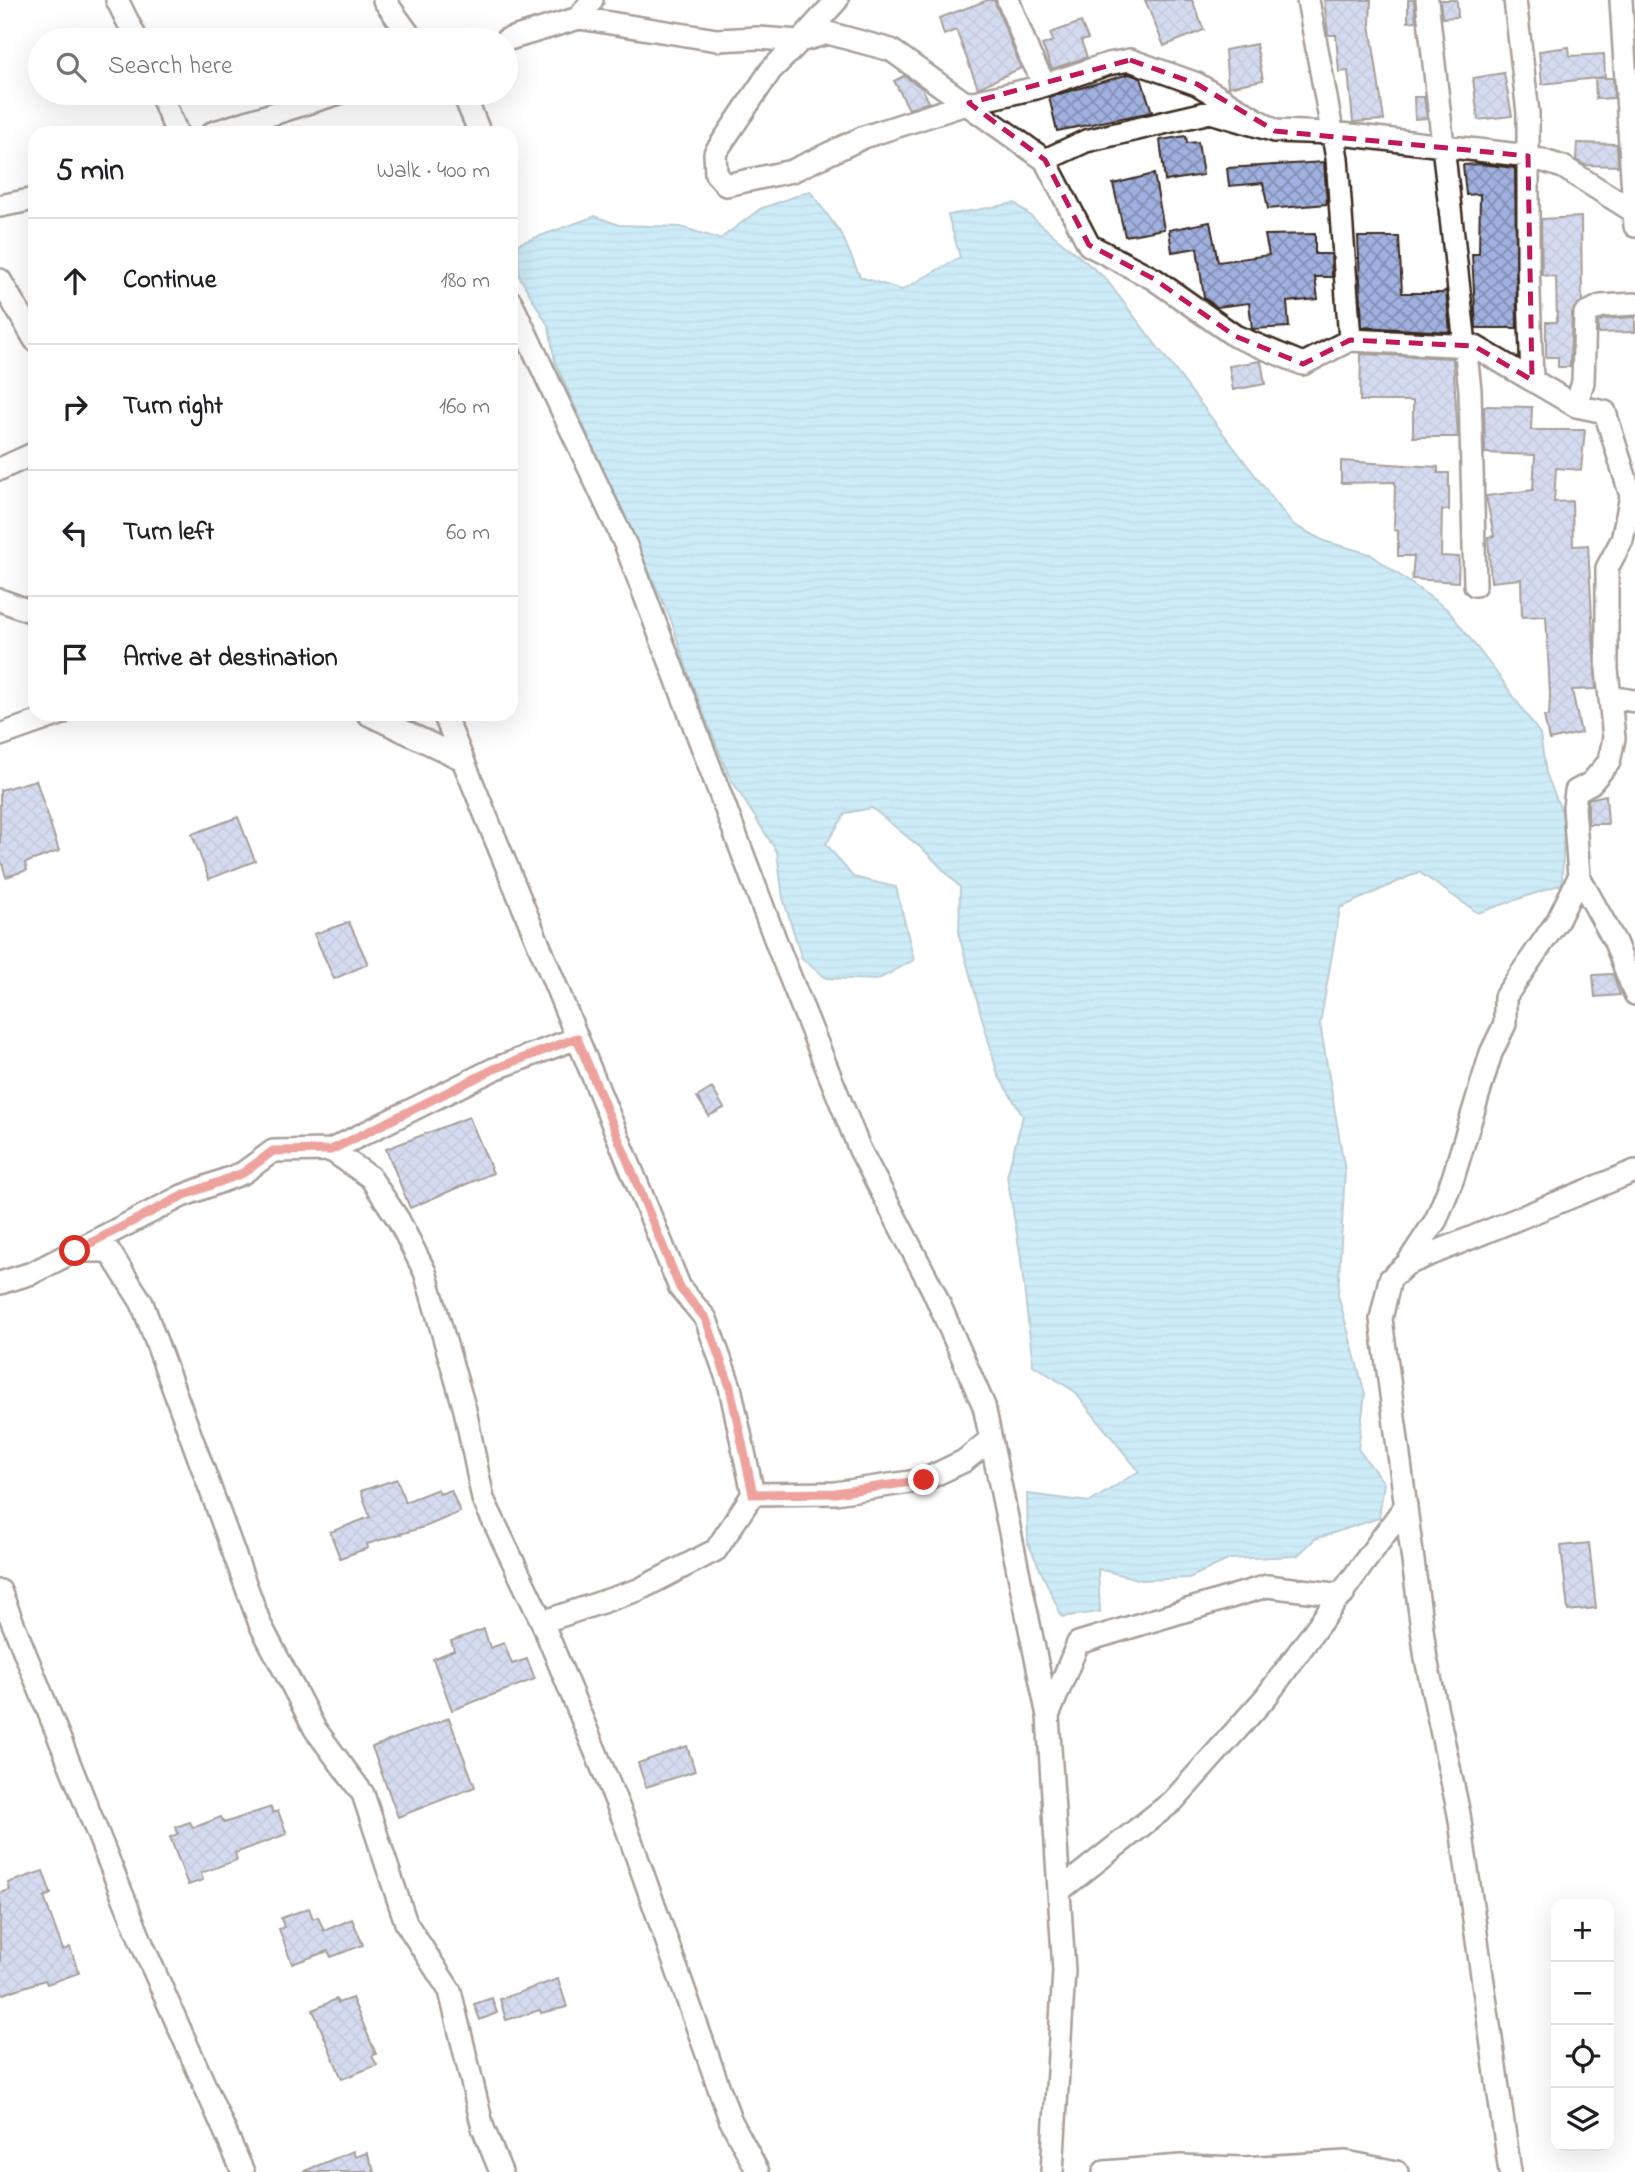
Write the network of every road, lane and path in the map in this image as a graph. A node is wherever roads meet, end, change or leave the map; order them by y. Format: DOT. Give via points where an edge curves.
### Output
graph roads {
  1 [pos="117,0"];
  2 [pos="384,0"];
  3 [pos="592,0"];
  4 [pos="837,0"];
  5 [pos="1008,0"];
  6 [pos="1308,0"];
  7 [pos="1427,0"];
  8 [pos="1515,0"];
  9 [pos="1622,0"];
  10 [pos="579,18"];
  11 [pos="131,28"];
  12 [pos="404,28"];
  13 [pos="518,36"];
  14 [pos="800,41"];
  15 [pos="1045,85"];
  16 [pos="969,103"];
  17 [pos="165,105"];
  18 [pos="301,105"];
  19 [pos="468,105"];
  20 [pos="174,126"];
  21 [pos="234,126"];
  22 [pos="477,126"];
  23 [pos="1275,131"];
  24 [pos="1332,133"];
  25 [pos="1444,146"];
  26 [pos="1528,156"];
  27 [pos="1045,160"];
  28 [pos="28,200"];
  29 [pos="0,206"];
  30 [pos="1634,219"];
  31 [pos="0,280"];
  32 [pos="1635,304"];
  33 [pos="518,317"];
  34 [pos="28,328"];
  35 [pos="1350,340"];
  36 [pos="1466,346"];
  37 [pos="1532,380"];
  38 [pos="1576,406"];
  39 [pos="28,456"];
  40 [pos="0,469"];
  41 [pos="1633,489"];
  42 [pos="1475,585"];
  43 [pos="0,600"];
  44 [pos="28,610"];
  45 [pos="1610,697"];
  46 [pos="1635,701"];
  47 [pos="41,721"];
  48 [pos="383,721"];
  49 [pos="447,721"];
  50 [pos="1,736"];
  51 [pos="462,759"];
  52 [pos="1579,877"];
  53 [pos="1635,994"];
  54 [pos="577,1038"];
  55 [pos="331,1150"];
  56 [pos="1635,1171"];
  57 [pos="75,1251"];
  58 [pos="1407,1264"];
  59 [pos="0,1283"];
  60 [pos="992,1439"];
  61 [pos="753,1494"];
  62 [pos="1406,1505"];
  63 [pos="0,1591"];
  64 [pos="1343,1595"];
  65 [pos="542,1622"];
  66 [pos="1048,1716"];
  67 [pos="1059,1891"];
  68 [pos="243,2172"];
  69 [pos="501,2172"];
  70 [pos="758,2172"];
  71 [pos="1052,2172"];
  72 [pos="1104,2172"];
  73 [pos="1396,2172"];
  74 [pos="1510,2172"];
  1 -- 11 [label="street"];
  2 -- 12 [label="street"];
  3 -- 10 [label="street"];
  4 -- 14 [label="street"];
  5 -- 15 [label="street"];
  6 -- 24 [label="street"];
  7 -- 25 [label="street"];
  8 -- 26 [label="street" via="1528,113"];
  9 -- 30 [label="street"];
  10 -- 13 [label="street"];
  10 -- 14 [label="street" via="717,40"];
  14 -- 16 [label="street" via="828,33 891,50"];
  14 -- 16 [label="street" via="771,70 715,153 716,174 726,184 792,171 864,137"];
  15 -- 16 [label="street"];
  15 -- 23 [label="street" via="1130,60 1197,84"];
  16 -- 27 [label="street"];
  17 -- 20 [label="street"];
  18 -- 21 [label="street"];
  19 -- 22 [label="street"];
  23 -- 24 [label="street"];
  23 -- 27 [label="street" via="1210,112 1086,141"];
  24 -- 25 [label="street"];
  24 -- 35 [label="street"];
  25 -- 26 [label="street"];
  25 -- 36 [label="street"];
  26 -- 30 [label="street" via="1563,167"];
  26 -- 37 [label="street"];
  27 -- 35 [label="street" via="1089,246 1154,279 1235,336 1303,364"];
  28 -- 29 [label="street"];
  31 -- 34 [label="street"];
  32 -- 38 [label="street" via="1601,306 1585,314 1583,382"];
  33 -- 60 [label="street" via="626,546 860,1150 933,1290 984,1406"];
  35 -- 36 [label="street"];
  36 -- 37 [label="street" via="1474,346"];
  36 -- 42 [label="street"];
  37 -- 38 [label="street"];
  38 -- 41 [label="street" via="1605,412"];
  39 -- 40 [label="street"];
  41 -- 45 [label="street" via="1622,540 1607,568"];
  43 -- 44 [label="street"];
  45 -- 46 [label="street"];
  45 -- 52 [label="street" via="1614,738 1609,762 1591,783 1576,791"];
  47 -- 50 [label="street"];
  48 -- 51 [label="street"];
  49 -- 51 [label="street"];
  51 -- 54 [label="street"];
  52 -- 53 [label="street" via="1615,942"];
  52 -- 58 [label="street" via="1558,920 1505,996 1505,1024 1491,1053 1453,1178 1436,1220"];
  54 -- 55 [label="street" via="494,1069"];
  54 -- 61 [label="street" via="680,1288 706,1319 730,1387"];
  55 -- 57 [label="street" via="273,1151 243,1173 182,1196"];
  55 -- 65 [label="street" via="370,1177 425,1272 465,1410 483,1499"];
  56 -- 58 [label="street"];
  57 -- 59 [label="street"];
  57 -- 69 [label="street" via="109,1251 142,1303 260,1624 315,1729 363,1794 406,1923 450,1990 484,2128"];
  58 -- 62 [label="street" via="1390,1279 1381,1320"];
  60 -- 61 [label="street" via="964,1461 924,1480 835,1493"];
  60 -- 66 [label="street"];
  61 -- 65 [label="street" via="716,1550 638,1590"];
  62 -- 64 [label="street"];
  62 -- 74 [label="street" via="1426,1659 1459,1814"];
  63 -- 68 [label="street" via="144,1946"];
  64 -- 66 [label="street" via="1267,1586 1078,1643"];
  64 -- 67 [label="street" via="1266,1696 1172,1801"];
  65 -- 70 [label="street" via="623,1818 730,2119"];
  66 -- 67 [label="street"];
  67 -- 71 [label="street" via="1064,1971"];
  72 -- 73 [label="street" via="1346,2162"];
}
